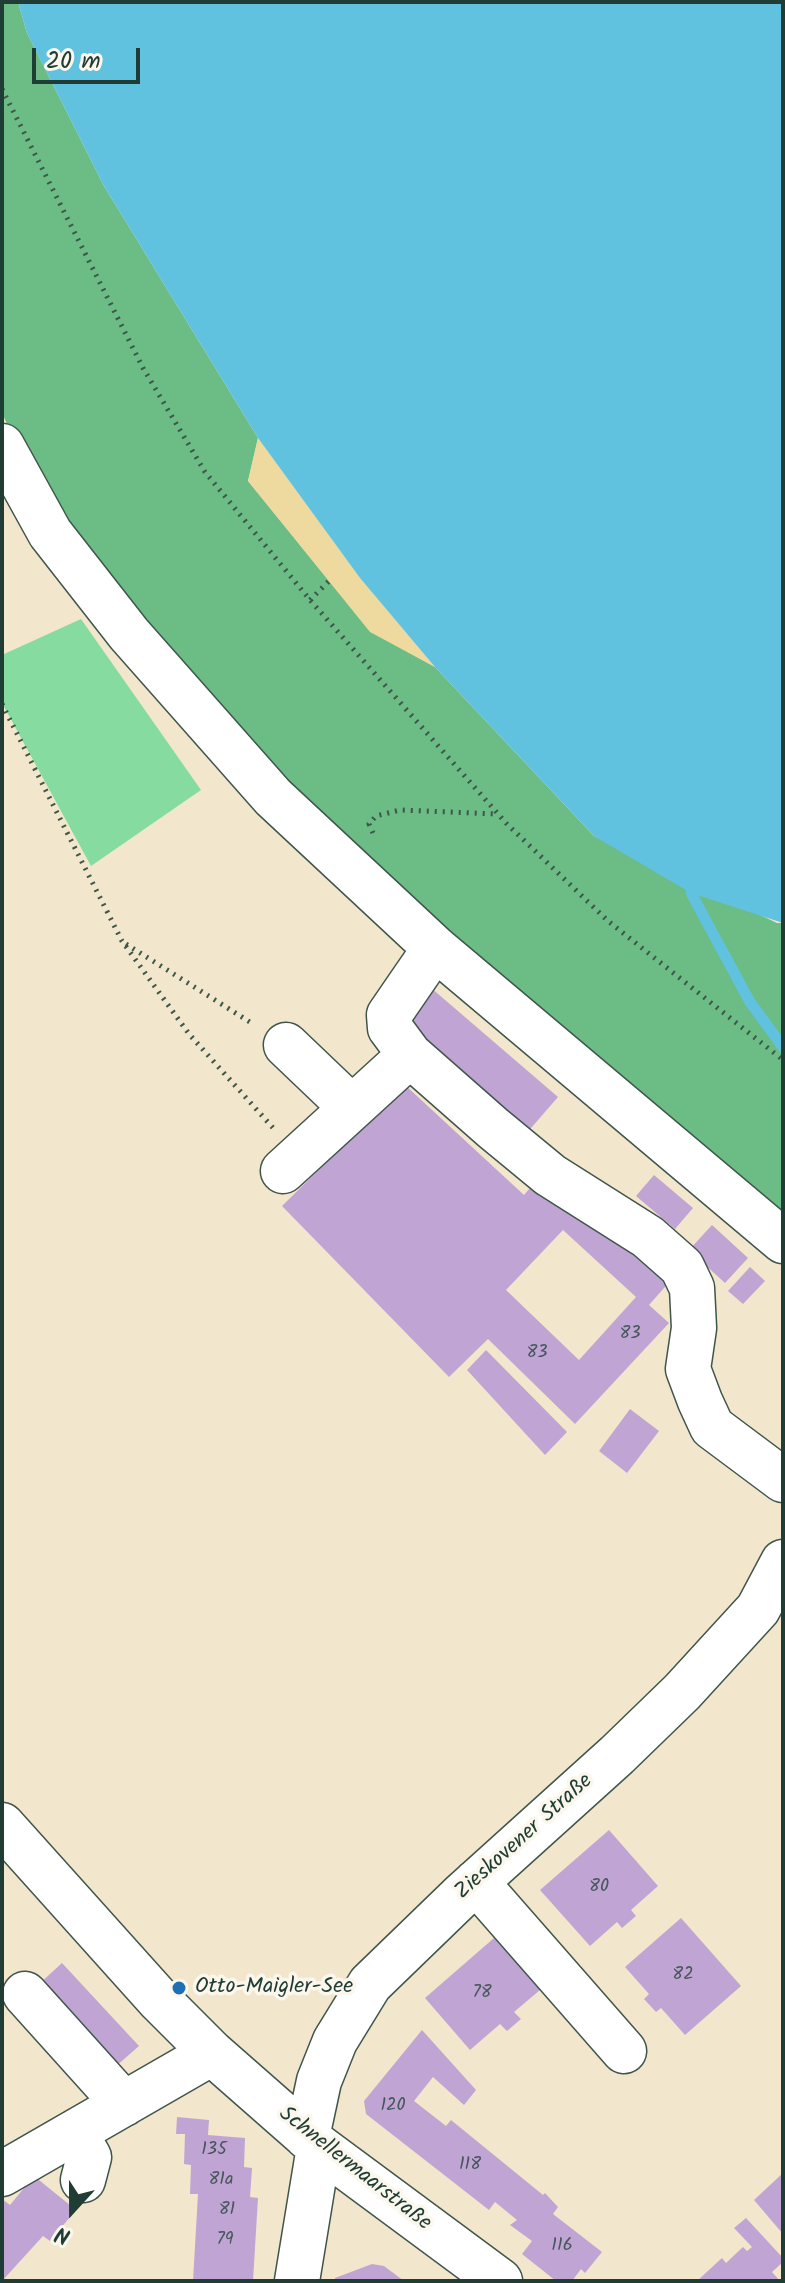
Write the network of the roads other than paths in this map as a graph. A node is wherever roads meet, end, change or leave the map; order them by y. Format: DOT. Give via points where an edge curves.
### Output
graph roads {
  1 [pos="2,446"];
  2 [pos="435,948"];
  3 [pos="286,1045"];
  4 [pos="410,1055"];
  5 [pos="352,1108"];
  6 [pos="291,1164"];
  7 [pos="783,1241"];
  8 [pos="783,1480"];
  9 [pos="783,1562"];
  10 [pos="2,1825"];
  11 [pos="476,1882"];
  12 [pos="25,1994"];
  13 [pos="624,2051"];
  14 [pos="212,2053"];
  15 [pos="124,2104"];
  16 [pos="75,2133"];
  17 [pos="313,2142"];
  18 [pos="2,2174"];
  19 [pos="83,2180"];
  20 [pos="297,2281"];
  21 [pos="500,2281"];
  1 -- 2 [label="street" via="50,533 129,634 273,797"];
  2 -- 4 [label="street" via="389,1015 390,1028"];
  2 -- 7 [label="street"];
  3 -- 5 [label="street"];
  4 -- 5 [label="street"];
  4 -- 8 [label="street" via="550,1175 648,1237 682,1267 692,1288 688,1369 712,1427"];
  5 -- 6 [label="street"];
  9 -- 11 [label="street, Zieskovener Straße" via="758,1609 682,1692"];
  10 -- 14 [label="street, Schnellermaarstraße"];
  11 -- 13 [label="street"];
  11 -- 17 [label="street, Zieskovener Straße" via="370,1984 319,2081"];
  12 -- 15 [label="street"];
  14 -- 15 [label="street"];
  14 -- 17 [label="street, Schnellermaarstraße"];
  15 -- 16 [label="street"];
  16 -- 18 [label="street"];
  16 -- 19 [label="street" via="89,2157"];
  17 -- 20 [label="street, Zieskovener Straße"];
  17 -- 21 [label="street, Schnellermaarstraße"];
}
